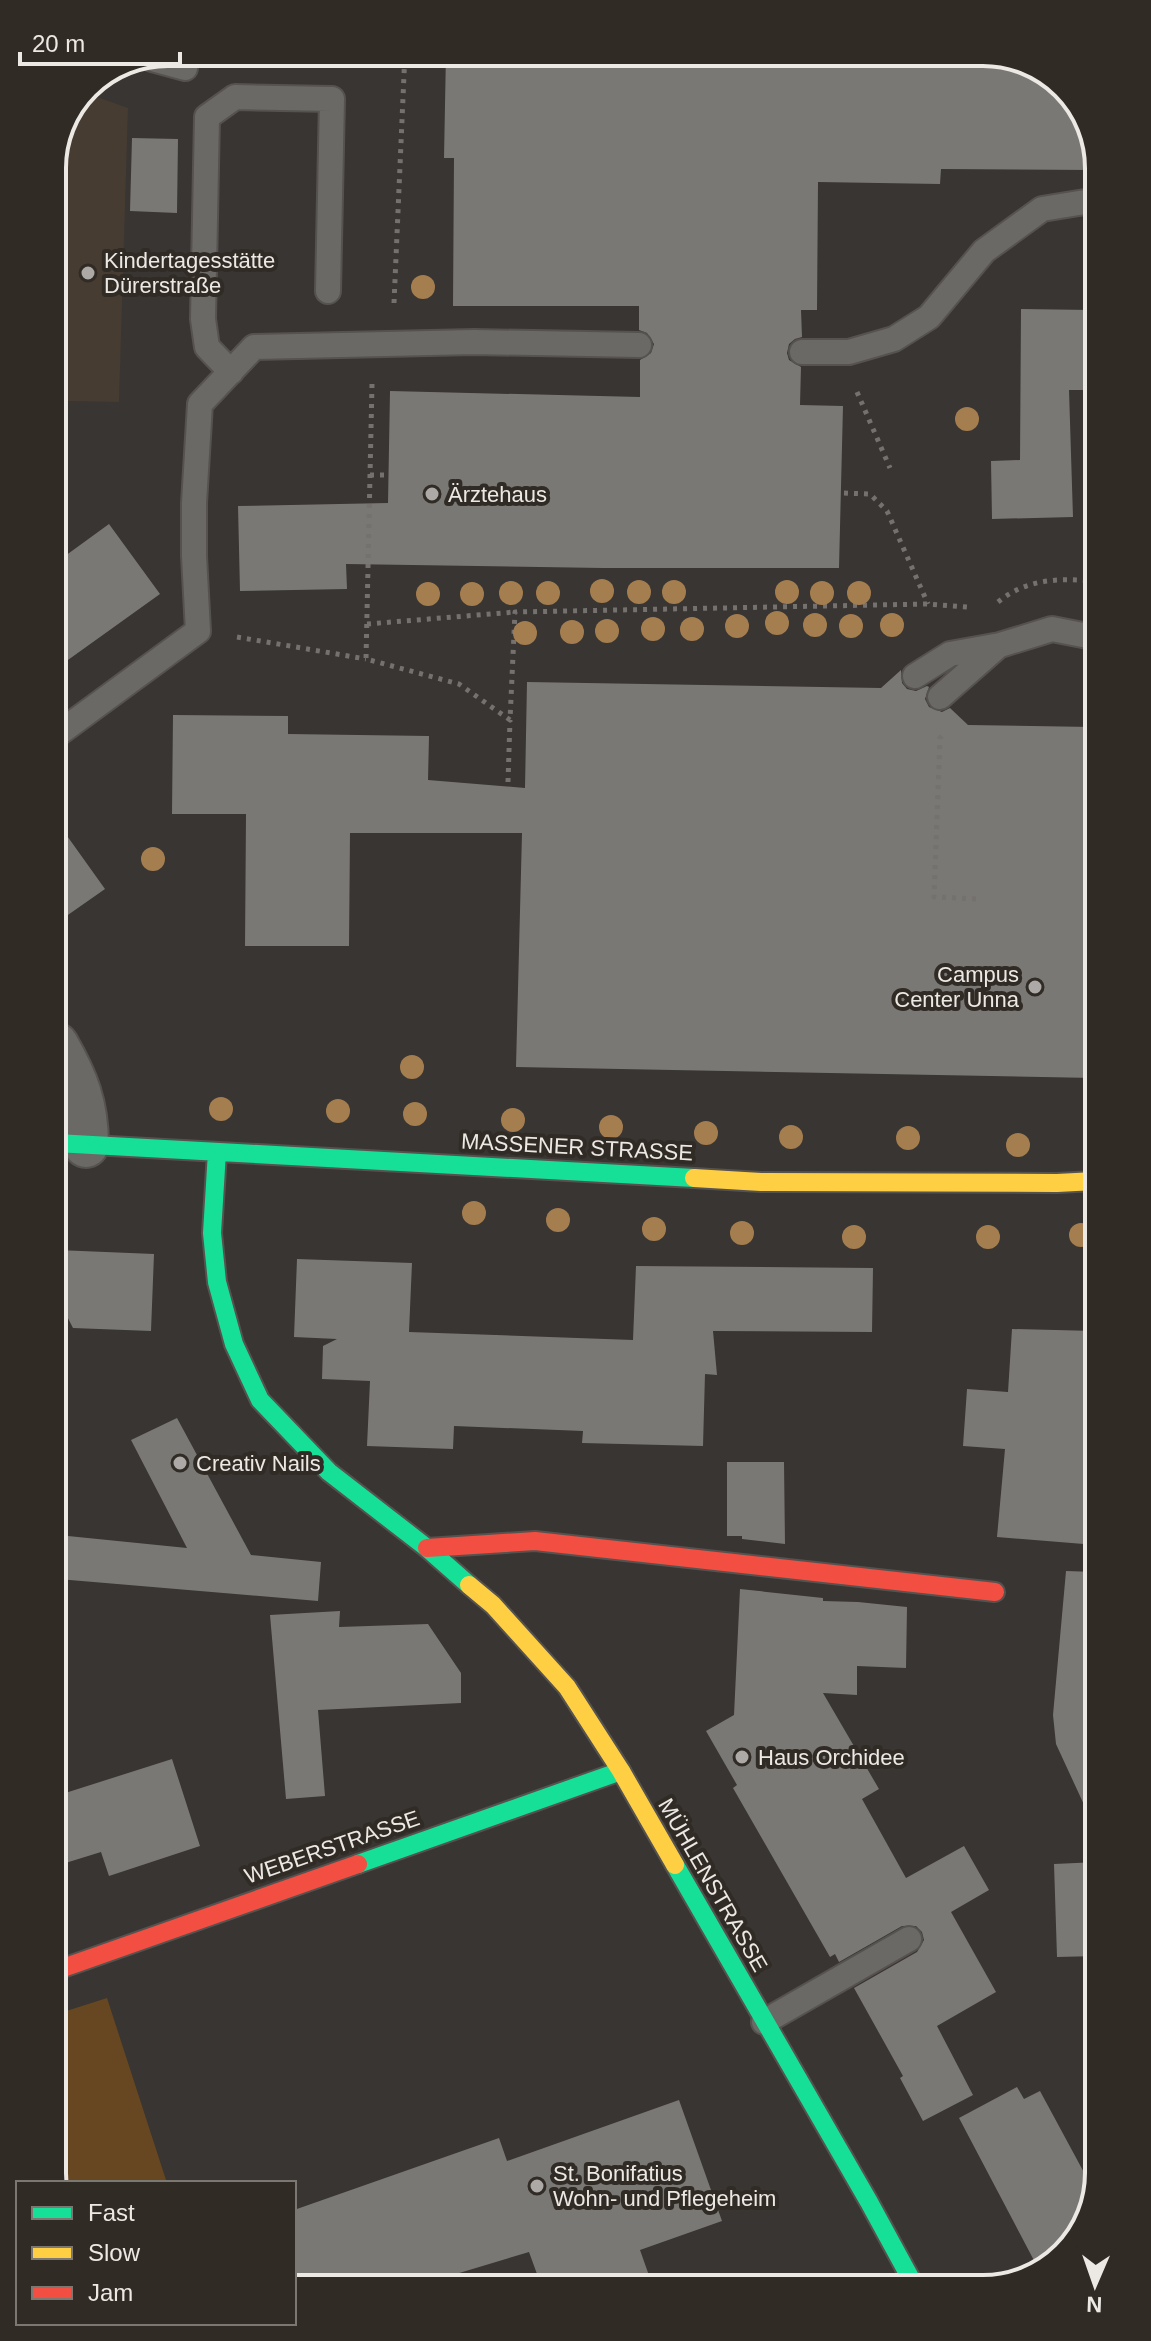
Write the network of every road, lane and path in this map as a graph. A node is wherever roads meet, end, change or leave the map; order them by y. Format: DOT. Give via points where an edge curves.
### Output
graph roads {
  1 [pos="404,66"];
  2 [pos="1085,202"];
  3 [pos="328,291"];
  4 [pos="372,344"];
  5 [pos="639,345"];
  6 [pos="802,352"];
  7 [pos="849,352"];
  8 [pos="231,372"];
  9 [pos="890,468"];
  10 [pos="370,475"];
  11 [pos="388,475"];
  12 [pos="844,493"];
  13 [pos="1085,580"];
  14 [pos="928,604"];
  15 [pos="972,608"];
  16 [pos="515,612"];
  17 [pos="367,624"];
  18 [pos="198,631"];
  19 [pos="1085,635"];
  20 [pos="366,659"];
  21 [pos="973,659"];
  22 [pos="915,676"];
  23 [pos="940,697"];
  24 [pos="510,720"];
  25 [pos="66,728"];
  26 [pos="508,782"];
  27 [pos="978,899"];
  28 [pos="66,1063"];
  29 [pos="71,1144"];
  30 [pos="217,1152"];
  31 [pos="1085,1181"];
  32 [pos="427,1548"];
  33 [pos="995,1592"];
  34 [pos="621,1771"];
  35 [pos="909,1939"];
  36 [pos="66,1967"];
  37 [pos="764,2022"];
  38 [pos="909,2275"];
  1 -- 4 [label="path" via="393,323"];
  2 -- 7 [label="lane" via="1042,209 984,251 929,317 894,339"];
  3 -- 8 [label="lane" via="332,99 235,97 207,117 203,319 207,347"];
  4 -- 5 [label="lane"];
  4 -- 8 [label="lane" via="254,347"];
  4 -- 10 [label="path"];
  6 -- 7 [label="lane"];
  7 -- 9 [label="path" via="858,399"];
  8 -- 18 [label="lane" via="200,404 194,516"];
  10 -- 11 [label="path"];
  10 -- 17 [label="path"];
  12 -- 14 [label="path" via="870,494 887,511"];
  13 -- 15 [label="path" via="1039,581 1011,591 989,609"];
  14 -- 15 [label="path"];
  14 -- 16 [label="path"];
  15 -- 21 [label="path"];
  16 -- 17 [label="path"];
  16 -- 24 [label="path"];
  17 -- 20 [label="path"];
  18 -- 20 [label="path"];
  18 -- 25 [label="lane"];
  19 -- 21 [label="lane" via="1052,629"];
  20 -- 24 [label="path" via="459,684"];
  21 -- 22 [label="lane" via="950,654"];
  21 -- 23 [label="lane"];
  21 -- 27 [label="path" via="973,706 940,738 934,897"];
  24 -- 26 [label="path"];
  28 -- 29 [label="street" via="86,1117"];
  29 -- 30 [label="street, MASSENER STRASSE"];
  30 -- 31 [label="street, MASSENER STRASSE" via="761,1182"];
  30 -- 32 [label="street, MÜHLENSTRASSE" via="212,1233 217,1282 234,1344 260,1400 329,1472"];
  32 -- 33 [label="street" via="535,1541"];
  32 -- 34 [label="street, MÜHLENSTRASSE" via="493,1605 567,1687"];
  34 -- 36 [label="street, WEBERSTRASSE"];
  34 -- 37 [label="street, MÜHLENSTRASSE"];
  35 -- 37 [label="lane"];
  37 -- 38 [label="street, MÜHLENSTRASSE"];
}
